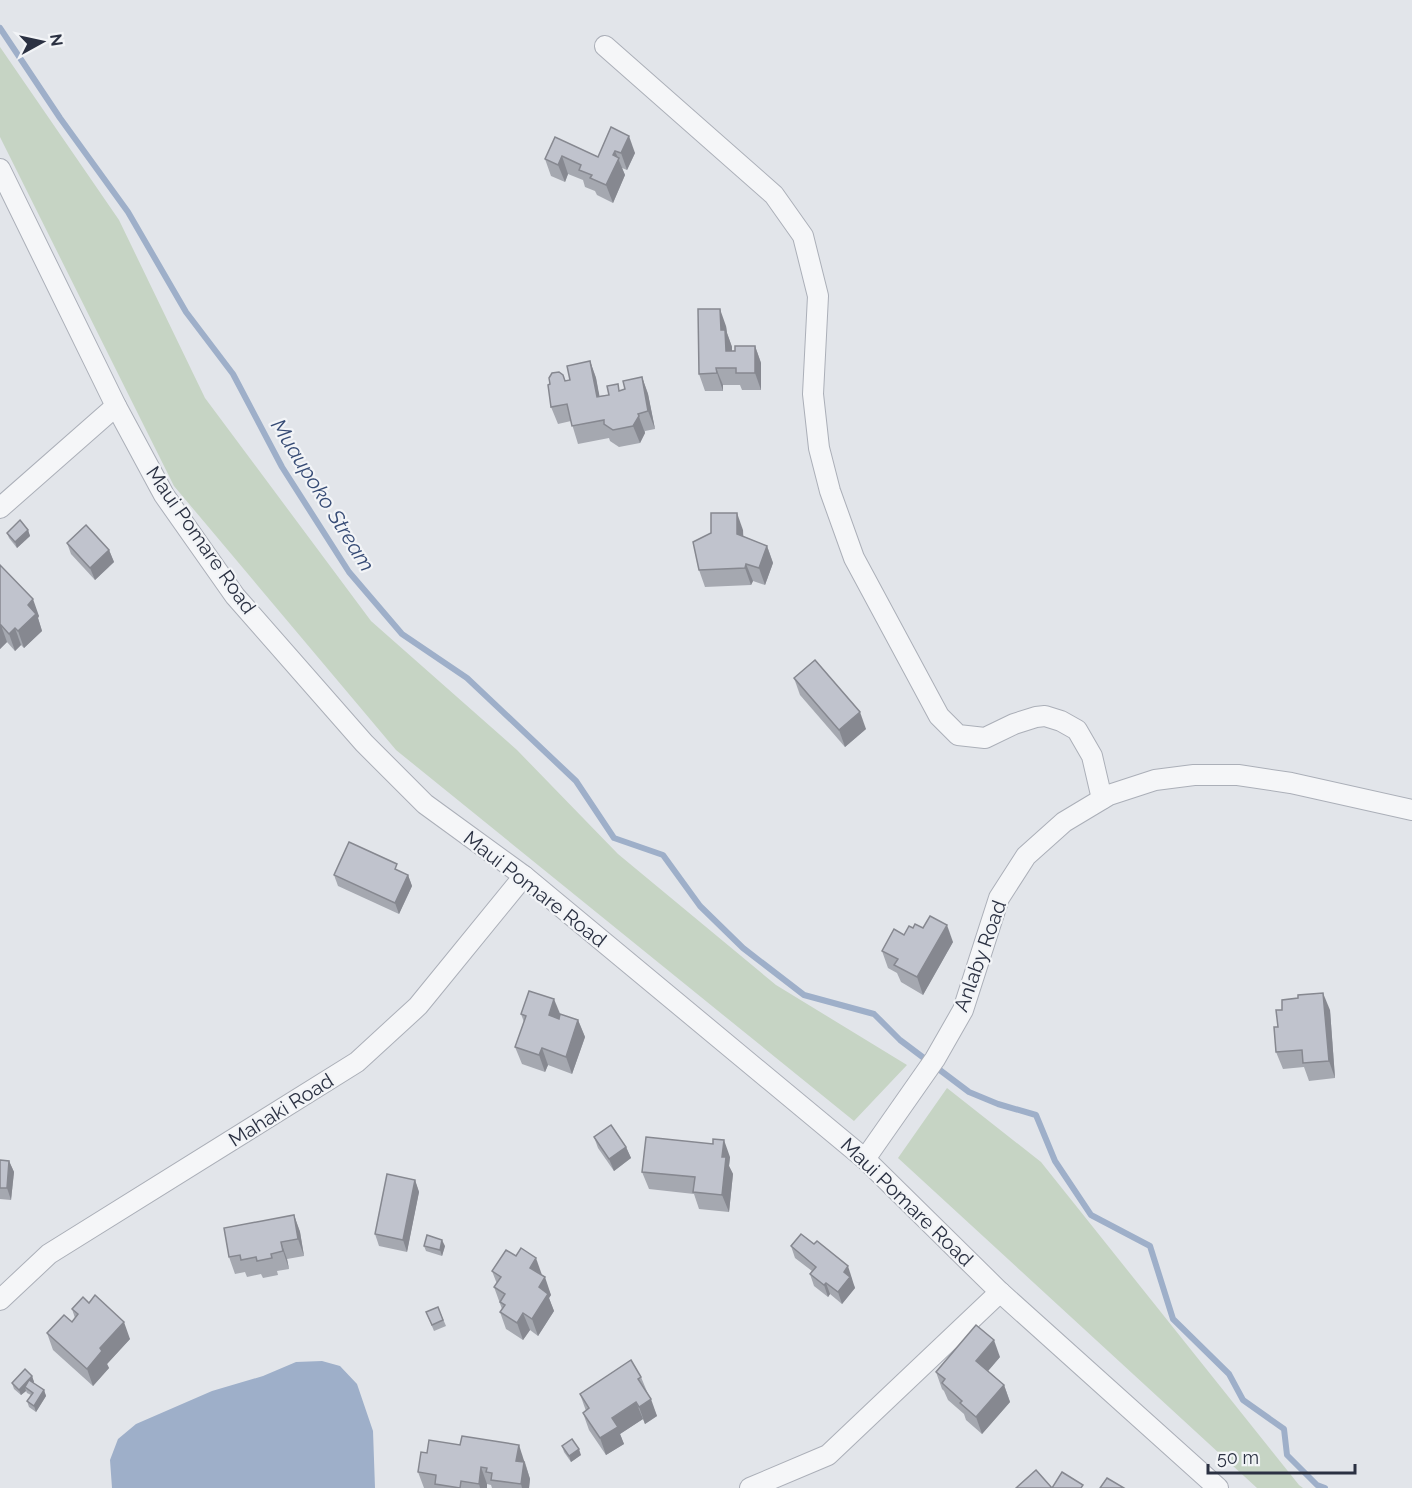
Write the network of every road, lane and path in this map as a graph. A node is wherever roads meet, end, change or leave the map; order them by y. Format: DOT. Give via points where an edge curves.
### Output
graph roads {
  1 [pos="605,46"];
  2 [pos="0,169"];
  3 [pos="116,406"];
  4 [pos="0,508"];
  5 [pos="1101,799"];
  6 [pos="1412,810"];
  7 [pos="524,876"];
  8 [pos="865,1158"];
  9 [pos="1000,1292"];
  10 [pos="0,1300"];
  11 [pos="750,1488"];
  12 [pos="1218,1488"];
  1 -- 5 [label="street" via="774,195 803,236 818,296 813,394 819,448 830,491 854,558 939,716 958,735 985,738 1036,717 1061,721 1077,730 1089,750"];
  2 -- 3 [label="street, Maui Pomare Road"];
  3 -- 4 [label="street"];
  3 -- 7 [label="street, Maui Pomare Road" via="164,495 235,596 364,743 425,804"];
  5 -- 6 [label="street, Anlaby Road" via="1155,780 1194,775 1238,776 1291,783"];
  5 -- 8 [label="street, Anlaby Road" via="1064,822 1026,856 999,898 963,1010 935,1059"];
  7 -- 8 [label="street, Maui Pomare Road"];
  7 -- 10 [label="street, Mahaki Road" via="418,1005 357,1062 49,1254"];
  8 -- 9 [label="street, Maui Pomare Road"];
  9 -- 11 [label="street" via="828,1455"];
  9 -- 12 [label="street, Maui Pomare Road"];
}
